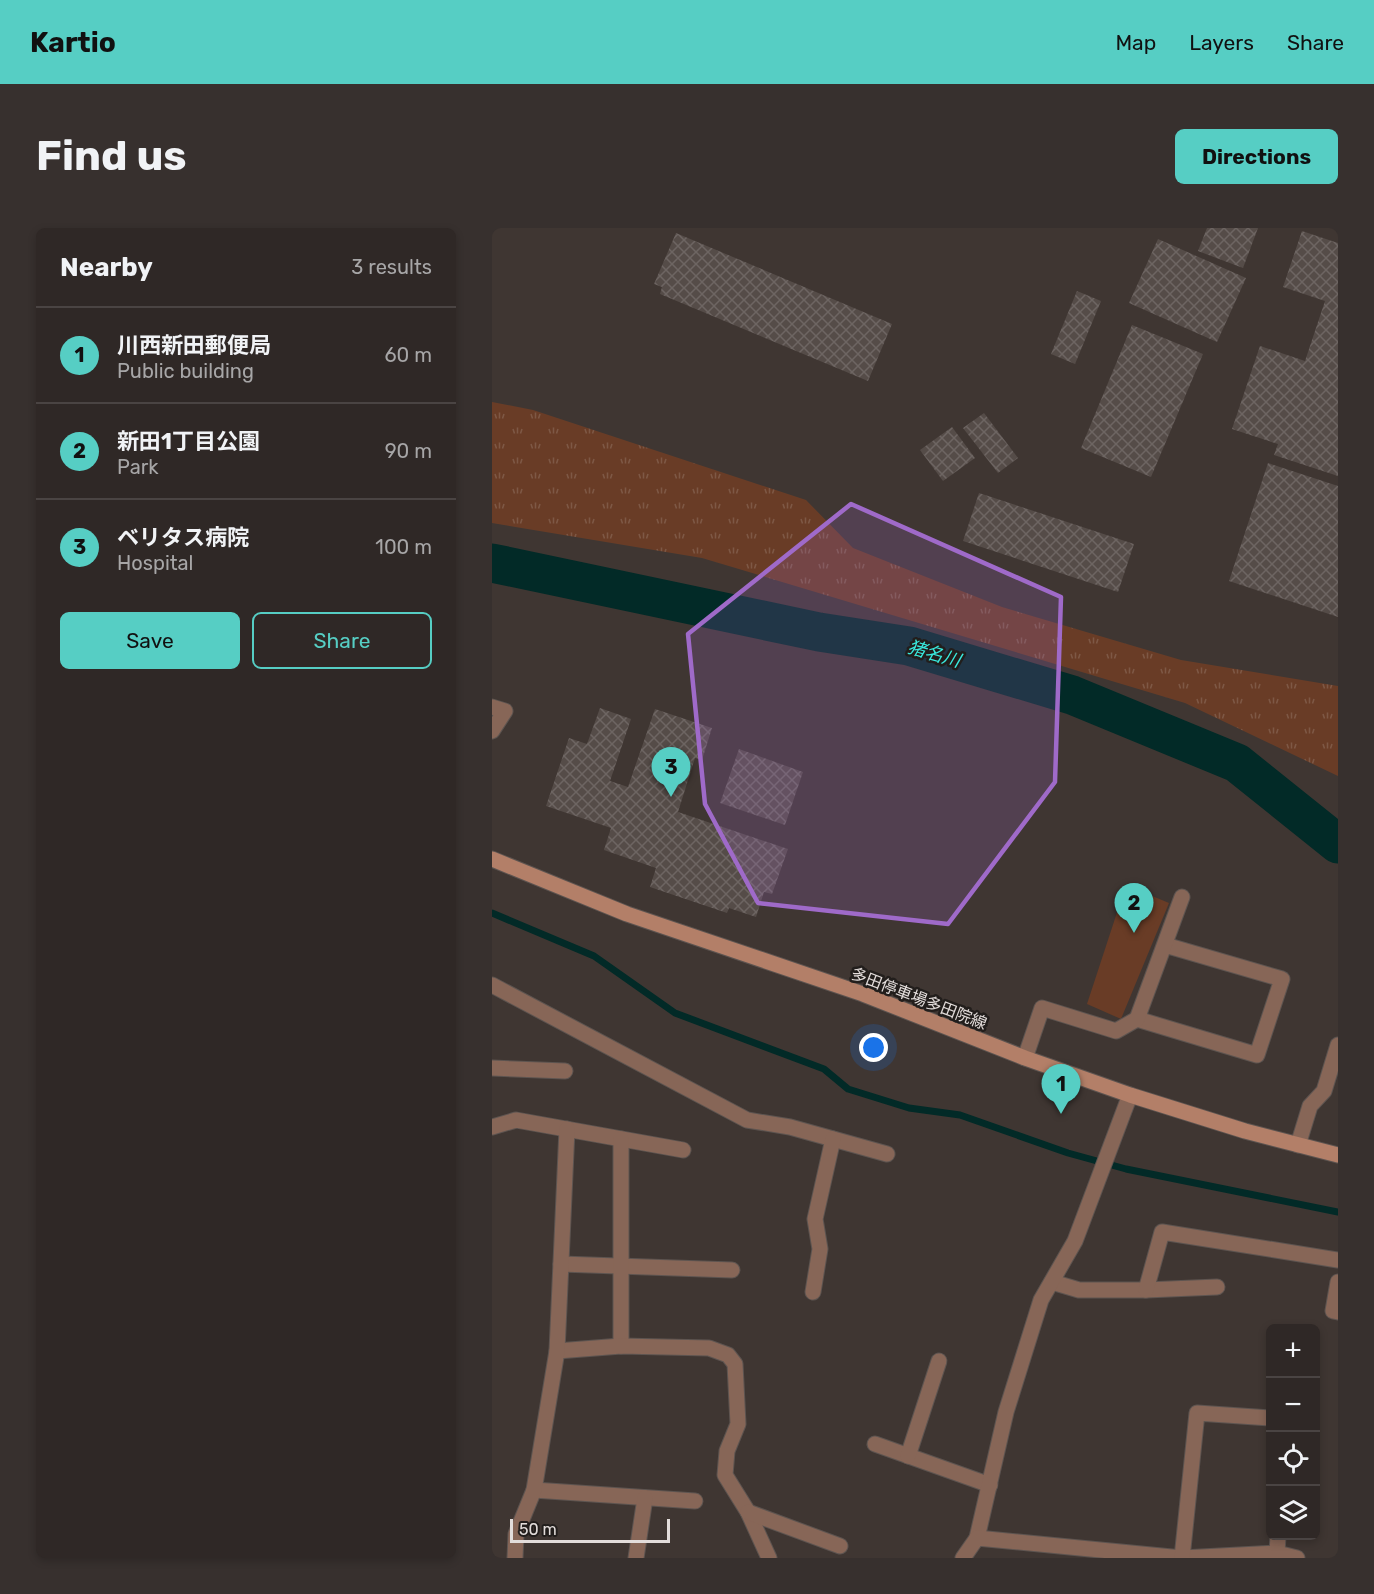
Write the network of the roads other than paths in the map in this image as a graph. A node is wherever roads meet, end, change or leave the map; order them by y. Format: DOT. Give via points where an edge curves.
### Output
graph roads {
  1 [pos="492,707"];
  2 [pos="492,731"];
  3 [pos="492,859"];
  4 [pos="1182,897"];
  5 [pos="1164,945"];
  6 [pos="492,985"];
  7 [pos="1137,1019"];
  8 [pos="1338,1045"];
  9 [pos="1025,1058"];
  10 [pos="492,1068"];
  11 [pos="565,1071"];
  12 [pos="1130,1095"];
  13 [pos="492,1126"];
  14 [pos="567,1130"];
  15 [pos="621,1139"];
  16 [pos="833,1139"];
  17 [pos="1298,1145"];
  18 [pos="683,1150"];
  19 [pos="887,1154"];
  20 [pos="1338,1155"];
  21 [pos="1338,1260"];
  22 [pos="561,1264"];
  23 [pos="621,1266"];
  24 [pos="732,1270"];
  25 [pos="1052,1282"];
  26 [pos="1338,1282"];
  27 [pos="1217,1287"];
  28 [pos="1146,1290"];
  29 [pos="813,1292"];
  30 [pos="1338,1312"];
  31 [pos="621,1346"];
  32 [pos="557,1351"];
  33 [pos="939,1360"];
  34 [pos="1266,1418"];
  35 [pos="875,1444"];
  36 [pos="908,1456"];
  37 [pos="990,1485"];
  38 [pos="534,1490"];
  39 [pos="645,1498"];
  40 [pos="695,1501"];
  41 [pos="748,1512"];
  42 [pos="977,1538"];
  43 [pos="1277,1540"];
  44 [pos="840,1546"];
  45 [pos="1272,1555"];
  46 [pos="515,1558"];
  47 [pos="636,1558"];
  48 [pos="769,1558"];
  49 [pos="963,1558"];
  50 [pos="1182,1558"];
  51 [pos="1297,1558"];
  1 -- 2 [label="street" via="505,711"];
  3 -- 9 [label="main road, 多田停車場多田院線" via="627,914 863,994"];
  4 -- 5 [label="street"];
  5 -- 7 [label="street"];
  5 -- 7 [label="street" via="1282,979 1257,1055"];
  6 -- 16 [label="street" via="747,1120"];
  7 -- 9 [label="street" via="1116,1031 1042,1008"];
  8 -- 17 [label="street" via="1324,1091 1310,1106"];
  9 -- 12 [label="main road, 多田停車場多田院線"];
  10 -- 11 [label="street"];
  12 -- 17 [label="main road, 多田停車場多田院線"];
  12 -- 25 [label="street" via="1075,1241"];
  13 -- 14 [label="street" via="516,1120"];
  14 -- 15 [label="street"];
  14 -- 22 [label="street"];
  15 -- 18 [label="street"];
  15 -- 23 [label="street"];
  16 -- 19 [label="street"];
  16 -- 29 [label="street" via="815,1219 820,1249"];
  17 -- 20 [label="main road, 多田停車場多田院線"];
  21 -- 28 [label="street" via="1162,1232"];
  22 -- 23 [label="street"];
  22 -- 32 [label="street"];
  23 -- 24 [label="street"];
  23 -- 31 [label="street"];
  25 -- 28 [label="street" via="1079,1290"];
  25 -- 37 [label="street" via="1041,1300 1006,1412"];
  26 -- 30 [label="street" via="1333,1311"];
  27 -- 28 [label="street"];
  31 -- 32 [label="street"];
  31 -- 41 [label="street" via="709,1348 728,1355 735,1364 738,1424 727,1450 725,1475"];
  32 -- 38 [label="street"];
  33 -- 36 [label="street"];
  34 -- 50 [label="street" via="1197,1413"];
  35 -- 36 [label="street"];
  36 -- 37 [label="street"];
  37 -- 42 [label="street"];
  38 -- 39 [label="street"];
  38 -- 46 [label="street" via="516,1534"];
  39 -- 40 [label="street"];
  39 -- 47 [label="street"];
  41 -- 44 [label="street"];
  41 -- 48 [label="street"];
  42 -- 49 [label="street"];
  42 -- 50 [label="street"];
  43 -- 45 [label="street"];
  45 -- 50 [label="street"];
  45 -- 51 [label="street"];
}
